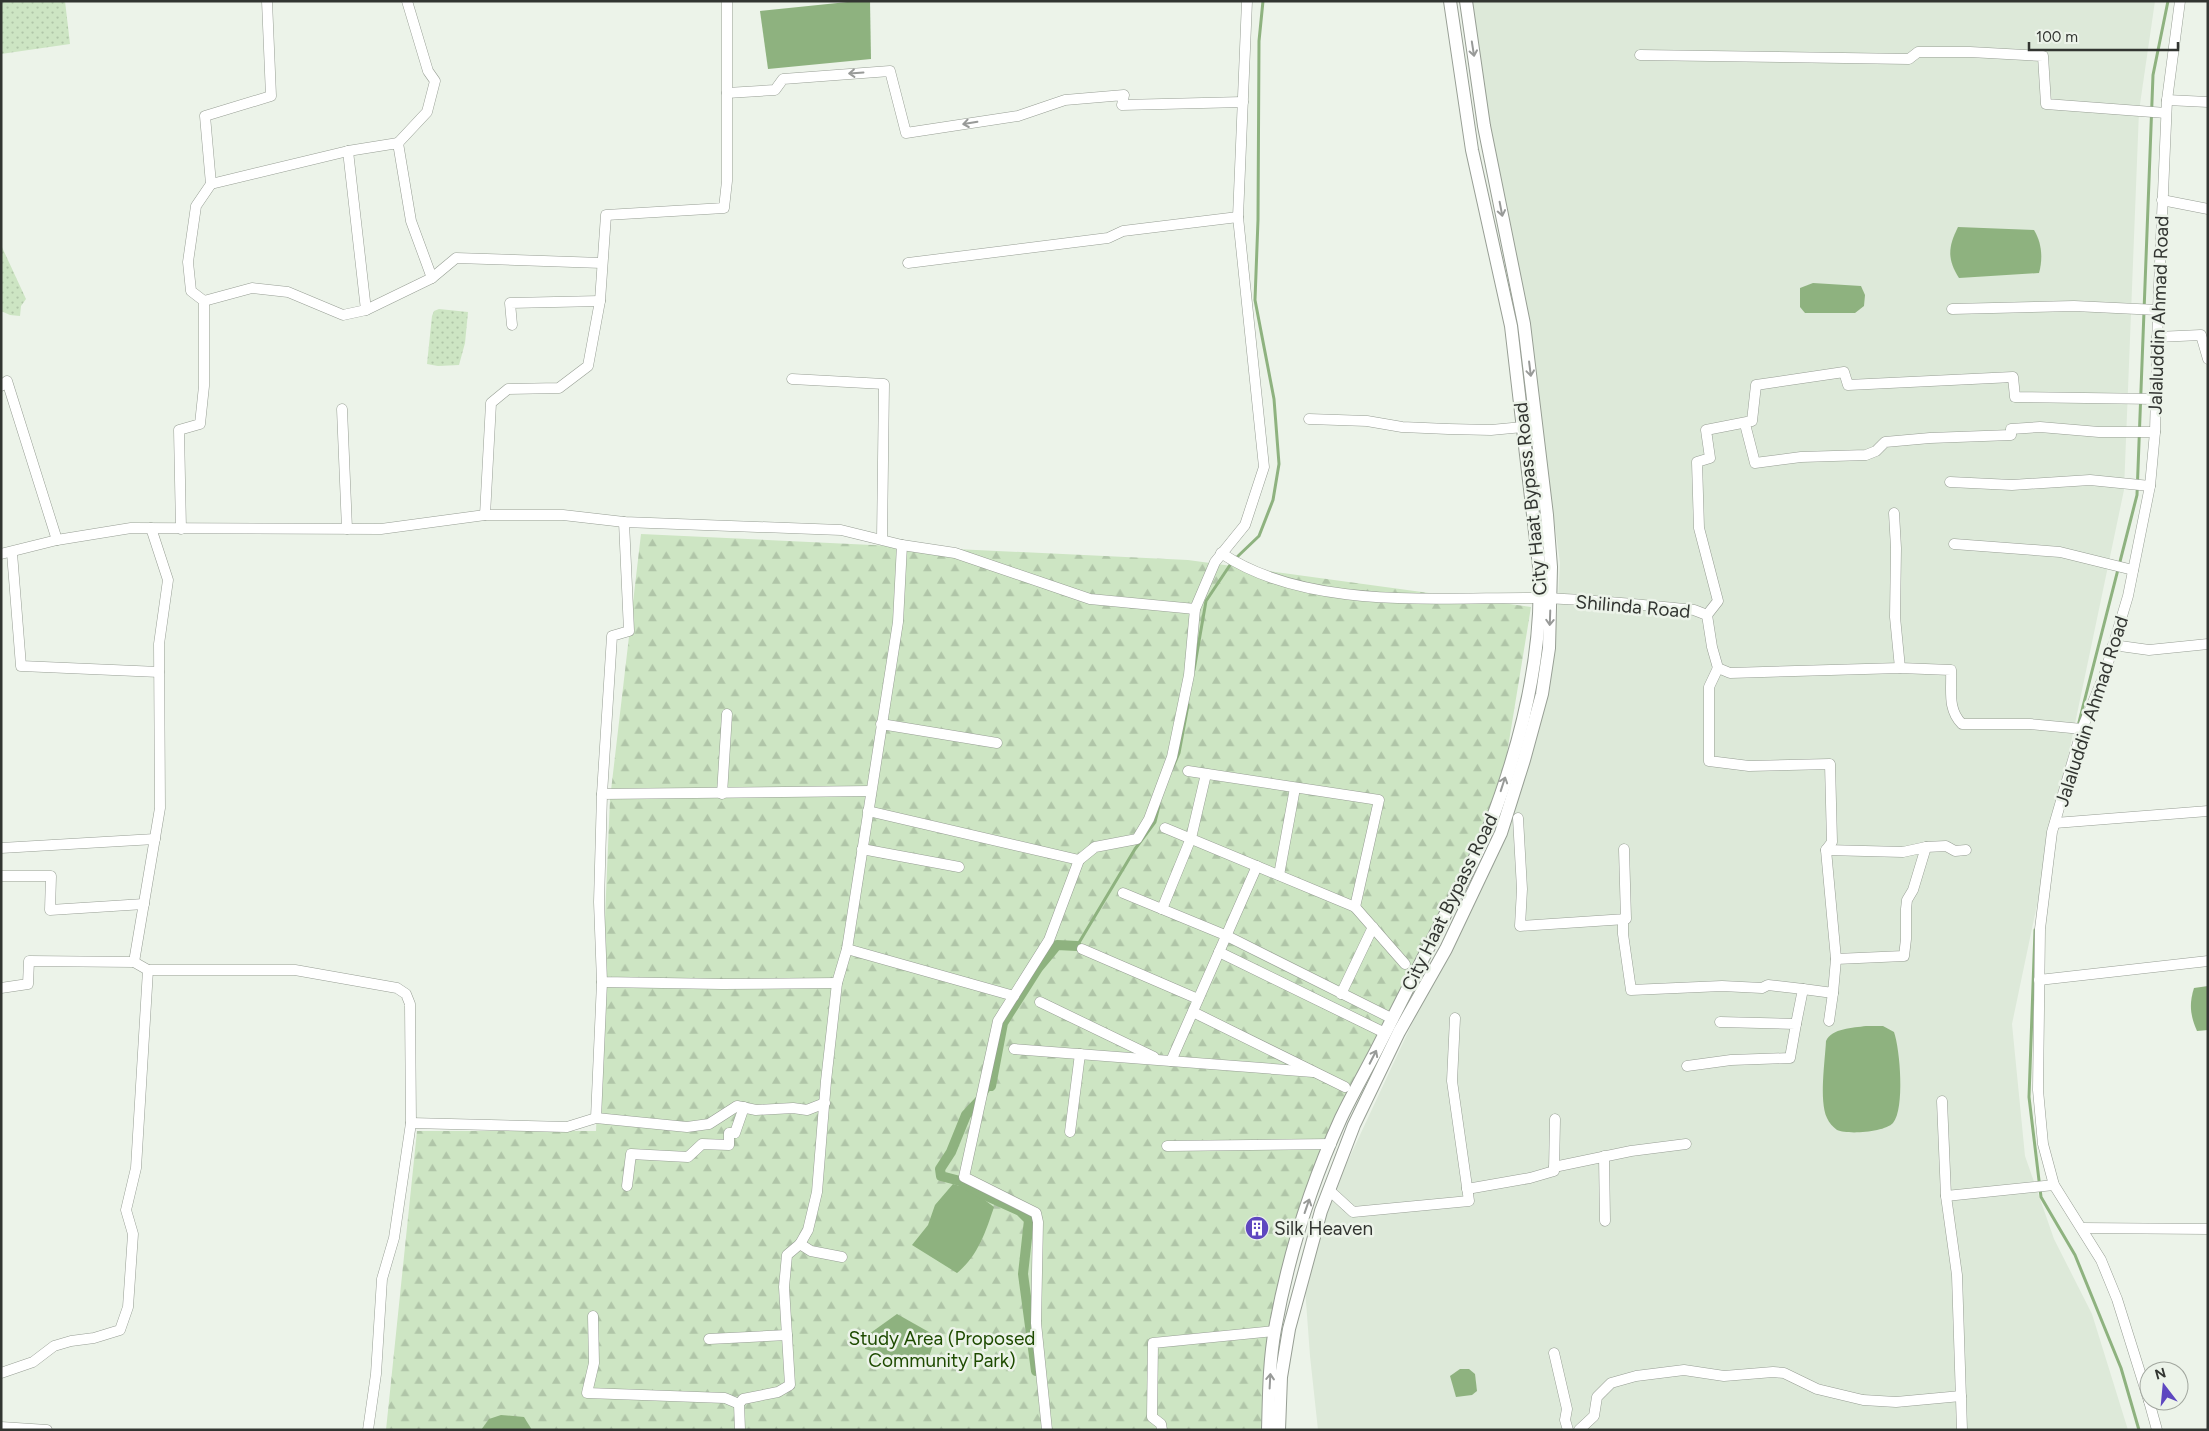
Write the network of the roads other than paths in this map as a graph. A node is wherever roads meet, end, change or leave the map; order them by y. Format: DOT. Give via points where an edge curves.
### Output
graph roads {
  1 [pos="266,1"];
  2 [pos="407,1"];
  3 [pos="728,1"];
  4 [pos="1247,1"];
  5 [pos="1450,1"];
  6 [pos="1466,1"];
  7 [pos="2180,1"];
  8 [pos="1640,55"];
  9 [pos="727,93"];
  10 [pos="2166,100"];
  11 [pos="1243,102"];
  12 [pos="2208,102"];
  13 [pos="2166,113"];
  14 [pos="398,143"];
  15 [pos="348,152"];
  16 [pos="211,184"];
  17 [pos="2162,200"];
  18 [pos="2208,209"];
  19 [pos="1238,217"];
  20 [pos="602,263"];
  21 [pos="908,263"];
  22 [pos="432,278"];
  23 [pos="204,301"];
  24 [pos="600,301"];
  25 [pos="366,310"];
  26 [pos="1952,310"];
  27 [pos="2158,310"];
  28 [pos="512,325"];
  29 [pos="2157,337"];
  30 [pos="2208,358"];
  31 [pos="792,379"];
  32 [pos="1,386"];
  33 [pos="2156,399"];
  34 [pos="342,409"];
  35 [pos="1309,419"];
  36 [pos="1745,424"];
  37 [pos="1524,428"];
  38 [pos="2155,432"];
  39 [pos="1950,482"];
  40 [pos="2150,486"];
  41 [pos="1894,513"];
  42 [pos="485,515"];
  43 [pos="624,522"];
  44 [pos="151,528"];
  45 [pos="182,528"];
  46 [pos="347,529"];
  47 [pos="882,539"];
  48 [pos="57,540"];
  49 [pos="1954,544"];
  50 [pos="902,545"];
  51 [pos="7,553"];
  52 [pos="1223,554"];
  53 [pos="2133,570"];
  54 [pos="1546,598"];
  55 [pos="1195,608"];
  56 [pos="1707,615"];
  57 [pos="2208,644"];
  58 [pos="2113,646"];
  59 [pos="1718,668"];
  60 [pos="1900,668"];
  61 [pos="159,672"];
  62 [pos="728,714"];
  63 [pos="882,724"];
  64 [pos="2082,729"];
  65 [pos="997,743"];
  66 [pos="1188,771"];
  67 [pos="1206,774"];
  68 [pos="1295,788"];
  69 [pos="871,791"];
  70 [pos="602,794"];
  71 [pos="722,794"];
  72 [pos="868,811"];
  73 [pos="2208,811"];
  74 [pos="1518,818"];
  75 [pos="2055,823"];
  76 [pos="1166,828"];
  77 [pos="1191,838"];
  78 [pos="155,839"];
  79 [pos="1926,847"];
  80 [pos="1,848"];
  81 [pos="862,849"];
  82 [pos="1624,849"];
  83 [pos="1826,850"];
  84 [pos="1966,850"];
  85 [pos="1079,860"];
  86 [pos="1257,866"];
  87 [pos="960,867"];
  88 [pos="1279,875"];
  89 [pos="1,876"];
  90 [pos="1123,894"];
  91 [pos="144,904"];
  92 [pos="1355,907"];
  93 [pos="1162,909"];
  94 [pos="1624,919"];
  95 [pos="1373,927"];
  96 [pos="1226,936"];
  97 [pos="847,949"];
  98 [pos="1082,949"];
  99 [pos="1219,952"];
  100 [pos="1836,959"];
  101 [pos="2208,961"];
  102 [pos="134,962"];
  103 [pos="1405,964"];
  104 [pos="148,970"];
  105 [pos="2039,980"];
  106 [pos="602,982"];
  107 [pos="837,983"];
  108 [pos="1,988"];
  109 [pos="1803,990"];
  110 [pos="1833,993"];
  111 [pos="1341,994"];
  112 [pos="1014,996"];
  113 [pos="1198,1000"];
  114 [pos="1040,1002"];
  115 [pos="1192,1012"];
  116 [pos="1455,1018"];
  117 [pos="1392,1019"];
  118 [pos="1829,1021"];
  119 [pos="1720,1022"];
  120 [pos="1796,1024"];
  121 [pos="1385,1033"];
  122 [pos="1014,1049"];
  123 [pos="1080,1054"];
  124 [pos="1159,1060"];
  125 [pos="1171,1061"];
  126 [pos="1687,1066"];
  127 [pos="1313,1072"];
  128 [pos="1345,1087"];
  129 [pos="1942,1101"];
  130 [pos="825,1103"];
  131 [pos="744,1107"];
  132 [pos="596,1118"];
  133 [pos="1555,1119"];
  134 [pos="411,1123"];
  135 [pos="1070,1132"];
  136 [pos="1331,1144"];
  137 [pos="1686,1144"];
  138 [pos="1168,1146"];
  139 [pos="1604,1156"];
  140 [pos="1554,1167"];
  141 [pos="2054,1185"];
  142 [pos="627,1186"];
  143 [pos="1467,1189"];
  144 [pos="1329,1190"];
  145 [pos="1946,1196"];
  146 [pos="1605,1221"];
  147 [pos="2082,1228"];
  148 [pos="2208,1228"];
  149 [pos="800,1244"];
  150 [pos="842,1256"];
  151 [pos="593,1316"];
  152 [pos="1275,1331"];
  153 [pos="787,1335"];
  154 [pos="709,1339"];
  155 [pos="1554,1353"];
  156 [pos="2139,1369"];
  157 [pos="1,1373"];
  158 [pos="1961,1396"];
  159 [pos="739,1404"];
  160 [pos="2152,1411"];
  161 [pos="1,1427"];
  162 [pos="47,1430"];
  163 [pos="368,1430"];
  164 [pos="740,1430"];
  165 [pos="1047,1430"];
  166 [pos="1162,1430"];
  167 [pos="1268,1430"];
  168 [pos="1279,1430"];
  169 [pos="1568,1430"];
  170 [pos="1580,1430"];
  171 [pos="1962,1430"];
  172 [pos="2157,1430"];
  1 -- 16 [label="street" via="271,96 205,116"];
  2 -- 14 [label="street" via="428,70 435,80 428,112"];
  3 -- 9 [label="street"];
  4 -- 11 [label="street"];
  5 -- 37 [label="main road, City Haat Bypass Road" via="1472,150 1511,326"];
  6 -- 54 [label="main road, City Haat Bypass Road, one-way" via="1484,126 1524,324 1547,515"];
  7 -- 10 [label="street, Jalaluddin Ahmad Road"];
  8 -- 13 [label="street" via="1909,59 1918,52 1970,52 2043,56 2046,104"];
  11 -- 9 [label="street, one-way" via="1122,105 1124,95 1097,96 1065,100 1018,116 906,133 890,71 783,79 775,90"];
  9 -- 20 [label="street" via="724,208 606,215"];
  10 -- 12 [label="street"];
  10 -- 13 [label="street, Jalaluddin Ahmad Road"];
  11 -- 19 [label="street"];
  13 -- 17 [label="street, Jalaluddin Ahmad Road"];
  14 -- 15 [label="street"];
  14 -- 22 [label="street" via="411,221"];
  15 -- 16 [label="street"];
  15 -- 25 [label="street"];
  16 -- 23 [label="street" via="196,206 188,262 191,291"];
  17 -- 18 [label="street"];
  17 -- 27 [label="street, Jalaluddin Ahmad Road"];
  19 -- 21 [label="street" via="1123,231 1108,238"];
  19 -- 52 [label="street" via="1264,467 1245,525"];
  20 -- 22 [label="street" via="456,258"];
  20 -- 24 [label="street"];
  22 -- 25 [label="street"];
  23 -- 25 [label="street" via="252,288 288,292 343,315"];
  23 -- 45 [label="street" via="204,386 200,424 180,430"];
  24 -- 28 [label="street" via="510,303"];
  24 -- 42 [label="street" via="588,366 559,388 508,389 491,404"];
  26 -- 27 [label="street" via="2074,306"];
  27 -- 29 [label="street, Jalaluddin Ahmad Road"];
  29 -- 30 [label="street" via="2200,335"];
  29 -- 33 [label="street, Jalaluddin Ahmad Road"];
  31 -- 47 [label="street" via="884,384"];
  32 -- 48 [label="street" via="7,381"];
  33 -- 36 [label="street" via="2015,397 2012,377 1848,385 1844,372 1756,385 1752,421"];
  33 -- 38 [label="street, Jalaluddin Ahmad Road"];
  34 -- 46 [label="street"];
  35 -- 37 [label="street" via="1367,421 1448,430"];
  36 -- 38 [label="street" via="1755,463 1801,457 1866,455 1885,442 2011,435 2012,429 2021,428"];
  36 -- 56 [label="street" via="1706,430 1710,458 1697,462 1699,528 1718,601"];
  37 -- 54 [label="main road, City Haat Bypass Road"];
  38 -- 40 [label="street, Jalaluddin Ahmad Road"];
  39 -- 40 [label="street" via="2012,484 2090,480"];
  40 -- 53 [label="street, Jalaluddin Ahmad Road"];
  41 -- 60 [label="street" via="1895,617"];
  42 -- 43 [label="street" via="563,515"];
  42 -- 46 [label="street" via="381,529"];
  43 -- 47 [label="street" via="841,530"];
  43 -- 70 [label="street" via="629,631 612,636"];
  44 -- 45 [label="street"];
  44 -- 48 [label="street" via="131,528"];
  44 -- 61 [label="street" via="168,580 159,644"];
  45 -- 46 [label="street"];
  47 -- 50 [label="street"];
  48 -- 51 [label="street"];
  49 -- 53 [label="street" via="2060,552"];
  50 -- 55 [label="street" via="955,553 1090,599"];
  50 -- 63 [label="street" via="898,622"];
  51 -- 61 [label="street" via="21,666"];
  52 -- 54 [label="street, Shilinda Road" via="1271,578 1330,591 1396,599"];
  52 -- 55 [label="street" via="1215,562"];
  53 -- 58 [label="street, Jalaluddin Ahmad Road"];
  54 -- 56 [label="street, Shilinda Road" via="1694,610"];
  117 -- 54 [label="main road, City Haat Bypass Road, one-way" via="1489,827 1530,691"];
  54 -- 144 [label="main road, City Haat Bypass Road, one-way" via="1549,648 1542,694 1501,833 1446,949 1399,1032 1358,1117"];
  55 -- 85 [label="street" via="1189,675 1172,757 1149,819 1137,839 1095,847"];
  56 -- 59 [label="street, Shilinda Road"];
  57 -- 58 [label="street" via="2149,650"];
  58 -- 64 [label="street, Jalaluddin Ahmad Road"];
  59 -- 60 [label="street" via="1730,673"];
  59 -- 83 [label="street" via="1709,688 1709,761 1749,766 1830,764 1832,842"];
  60 -- 64 [label="street" via="1951,670 1951,707 1954,717 1962,724 2030,724"];
  61 -- 78 [label="street" via="160,808"];
  62 -- 71 [label="street"];
  63 -- 65 [label="street"];
  63 -- 69 [label="street"];
  64 -- 75 [label="street, Jalaluddin Ahmad Road"];
  66 -- 67 [label="street"];
  67 -- 68 [label="street"];
  67 -- 77 [label="street"];
  68 -- 88 [label="street"];
  68 -- 92 [label="street" via="1379,800"];
  69 -- 71 [label="street"];
  69 -- 72 [label="street"];
  70 -- 71 [label="street"];
  70 -- 106 [label="street" via="599,902"];
  72 -- 81 [label="street"];
  72 -- 85 [label="street"];
  73 -- 75 [label="street"];
  74 -- 94 [label="street" via="1522,889 1520,926"];
  75 -- 105 [label="street, Jalaluddin Ahmad Road" via="2040,929"];
  76 -- 77 [label="street"];
  77 -- 86 [label="street"];
  77 -- 93 [label="street"];
  78 -- 80 [label="street"];
  78 -- 91 [label="street"];
  79 -- 83 [label="street" via="1903,852"];
  79 -- 84 [label="street"];
  79 -- 100 [label="street" via="1907,900 1904,956"];
  81 -- 87 [label="street"];
  81 -- 97 [label="street"];
  82 -- 94 [label="street"];
  83 -- 100 [label="street"];
  85 -- 112 [label="street" via="1049,940"];
  86 -- 88 [label="street"];
  86 -- 96 [label="street"];
  88 -- 92 [label="street"];
  89 -- 91 [label="street" via="51,876 50,910"];
  90 -- 93 [label="street"];
  91 -- 102 [label="street"];
  92 -- 95 [label="street"];
  93 -- 96 [label="street"];
  94 -- 109 [label="street" via="1631,990 1722,986 1762,988 1768,985"];
  95 -- 103 [label="street"];
  95 -- 111 [label="street"];
  96 -- 99 [label="street"];
  96 -- 111 [label="street"];
  97 -- 107 [label="street"];
  97 -- 112 [label="street"];
  98 -- 113 [label="street"];
  99 -- 113 [label="street"];
  99 -- 121 [label="street"];
  100 -- 110 [label="street"];
  101 -- 105 [label="street"];
  102 -- 104 [label="street"];
  102 -- 108 [label="street" via="29,961 28,984"];
  104 -- 134 [label="street" via="294,970 397,988 406,994 410,1004"];
  104 -- 157 [label="street" via="136,1168 126,1210 133,1234 128,1307 120,1330 54,1346 33,1362"];
  105 -- 141 [label="street, Jalaluddin Ahmad Road" via="2038,1090 2043,1144"];
  106 -- 107 [label="street"];
  106 -- 132 [label="street"];
  107 -- 130 [label="street"];
  109 -- 110 [label="street"];
  109 -- 120 [label="street"];
  110 -- 118 [label="street"];
  111 -- 117 [label="street"];
  112 -- 165 [label="street" via="998,1021 964,1177 1036,1213 1036,1323"];
  113 -- 115 [label="street"];
  114 -- 124 [label="street"];
  115 -- 125 [label="street"];
  115 -- 127 [label="street"];
  116 -- 143 [label="street" via="1452,1081"];
  117 -- 121 [label="main road, City Haat Bypass Road"];
  119 -- 120 [label="street"];
  120 -- 126 [label="street" via="1790,1058 1731,1060"];
  136 -- 121 [label="main road, City Haat Bypass Road, one-way"];
  122 -- 123 [label="street"];
  123 -- 124 [label="street"];
  123 -- 135 [label="street"];
  124 -- 125 [label="street"];
  125 -- 127 [label="street"];
  127 -- 128 [label="street"];
  129 -- 145 [label="street"];
  130 -- 131 [label="street" via="807,1110"];
  130 -- 149 [label="street" via="817,1192 808,1230"];
  131 -- 132 [label="street" via="737,1106 709,1124 687,1126"];
  131 -- 142 [label="street" via="735,1133 729,1133 729,1145 702,1144 688,1157 631,1154"];
  132 -- 134 [label="street" via="567,1127"];
  133 -- 140 [label="street"];
  134 -- 163 [label="street" via="394,1238 382,1280 376,1374"];
  136 -- 138 [label="street"];
  152 -- 136 [label="main road, City Haat Bypass Road, one-way" via="1286,1277 1307,1206"];
  137 -- 139 [label="street"];
  139 -- 140 [label="street"];
  139 -- 146 [label="street"];
  140 -- 143 [label="street" via="1554,1171 1530,1178"];
  141 -- 145 [label="street"];
  141 -- 147 [label="street, Jalaluddin Ahmad Road"];
  143 -- 144 [label="street" via="1469,1201 1353,1212"];
  144 -- 168 [label="main road, City Haat Bypass Road" via="1289,1328 1281,1377"];
  145 -- 158 [label="street" via="1957,1275"];
  147 -- 148 [label="street"];
  147 -- 156 [label="street, Jalaluddin Ahmad Road" via="2117,1299"];
  149 -- 150 [label="street" via="811,1251"];
  149 -- 153 [label="street" via="787,1255 784,1287"];
  151 -- 159 [label="street" via="594,1363 587,1393 725,1398"];
  152 -- 166 [label="street" via="1153,1343 1152,1417 1161,1424"];
  167 -- 152 [label="main road, City Haat Bypass Road, one-way"];
  153 -- 154 [label="street"];
  153 -- 159 [label="street" via="790,1385 778,1392 743,1399"];
  155 -- 169 [label="street" via="1567,1409 1564,1420"];
  158 -- 170 [label="street" via="1896,1402 1864,1400 1817,1389 1784,1373 1724,1376 1684,1370 1636,1376 1611,1383 1597,1397 1594,1416"];
  158 -- 171 [label="street"];
  159 -- 164 [label="street"];
  160 -- 172 [label="street, Jalaluddin Ahmad Road"];
  161 -- 162 [label="street"];
}
